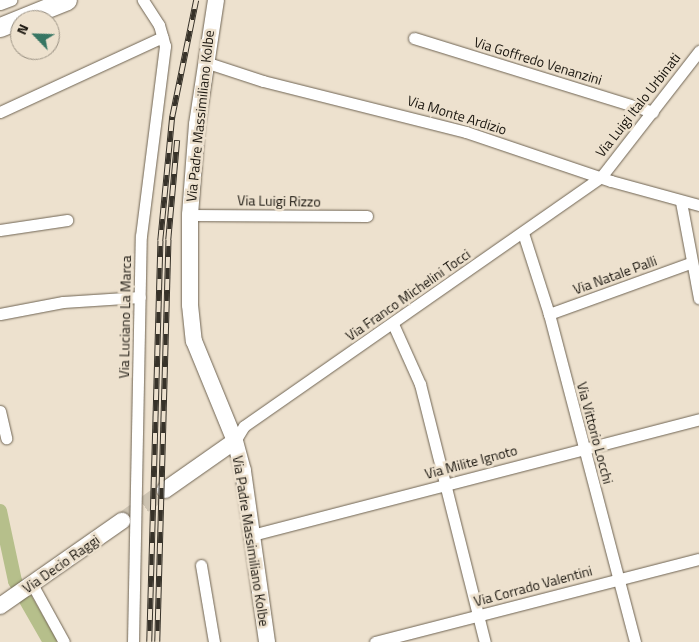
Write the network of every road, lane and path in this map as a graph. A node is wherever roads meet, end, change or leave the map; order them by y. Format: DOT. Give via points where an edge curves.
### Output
graph roads {
  1 [pos="11,0"];
  2 [pos="67,0"];
  3 [pos="143,0"];
  4 [pos="216,0"];
  5 [pos="0,4"];
  6 [pos="8,23"];
  7 [pos="162,37"];
  8 [pos="414,38"];
  9 [pos="699,51"];
  10 [pos="205,62"];
  11 [pos="0,112"];
  12 [pos="653,112"];
  13 [pos="601,177"];
  14 [pos="681,202"];
  15 [pos="699,206"];
  16 [pos="190,215"];
  17 [pos="367,216"];
  18 [pos="67,220"];
  19 [pos="0,230"];
  20 [pos="523,233"];
  21 [pos="690,263"];
  22 [pos="140,297"];
  23 [pos="699,298"];
  24 [pos="0,314"];
  25 [pos="550,314"];
  26 [pos="393,324"];
  27 [pos="0,411"];
  28 [pos="699,419"];
  29 [pos="6,438"];
  30 [pos="235,441"];
  31 [pos="582,448"];
  32 [pos="445,485"];
  33 [pos="165,490"];
  34 [pos="122,521"];
  35 [pos="252,535"];
  36 [pos="699,559"];
  37 [pos="201,565"];
  38 [pos="620,578"];
  39 [pos="30,586"];
  40 [pos="6,603"];
  41 [pos="478,616"];
  42 [pos="64,642"];
  43 [pos="133,642"];
  44 [pos="214,642"];
  45 [pos="267,642"];
  46 [pos="375,642"];
  47 [pos="485,642"];
  48 [pos="635,642"];
  1 -- 5 [label="street"];
  2 -- 6 [label="main road"];
  3 -- 7 [label="street, Via Luciano La Marca"];
  4 -- 10 [label="street, Via Padre Massimiliano Kolbe"];
  7 -- 11 [label="street"];
  7 -- 22 [label="street, Via Luciano La Marca" via="165,46 141,236"];
  8 -- 12 [label="street, Via Goffredo Venanzini"];
  9 -- 12 [label="street, Via Luigi Italo Urbinati"];
  10 -- 13 [label="street, Via Monte Ardizio" via="263,81 466,132"];
  10 -- 16 [label="street, Via Padre Massimiliano Kolbe"];
  12 -- 13 [label="street, Via Luigi Italo Urbinati"];
  13 -- 14 [label="street, Via Monte Ardizio"];
  13 -- 20 [label="street, Via Franco Michelini Tocci"];
  14 -- 15 [label="street, Via Monte Ardizio"];
  14 -- 21 [label="street"];
  16 -- 17 [label="street, Via Luigi Rizzo"];
  16 -- 30 [label="street, Via Padre Massimiliano Kolbe" via="194,341"];
  18 -- 19 [label="street"];
  20 -- 25 [label="street, Via Vittorio Locchi"];
  20 -- 26 [label="street, Via Franco Michelini Tocci"];
  21 -- 23 [label="street"];
  21 -- 25 [label="street, Via Natale Palli"];
  22 -- 24 [label="street" via="63,302"];
  22 -- 43 [label="street, Via Luciano La Marca"];
  25 -- 31 [label="street, Via Vittorio Locchi"];
  26 -- 30 [label="street, Via Franco Michelini Tocci" via="244,426"];
  26 -- 32 [label="street" via="420,384"];
  27 -- 29 [label="street"];
  28 -- 31 [label="street, Via Milite Ignoto"];
  30 -- 33 [label="street" via="229,449"];
  30 -- 35 [label="street, Via Padre Massimiliano Kolbe"];
  31 -- 32 [label="street, Via Milite Ignoto"];
  31 -- 38 [label="street, Via Vittorio Locchi"];
  32 -- 35 [label="street, Via Milite Ignoto"];
  32 -- 41 [label="street"];
  34 -- 39 [label="street, Via Decio Raggi"];
  35 -- 45 [label="street, Via Padre Massimiliano Kolbe"];
  36 -- 38 [label="street, Via Corrado Valentini"];
  37 -- 44 [label="street"];
  38 -- 41 [label="street, Via Corrado Valentini"];
  38 -- 48 [label="street, Via Vittorio Locchi"];
  39 -- 40 [label="street, Via Decio Raggi"];
  39 -- 42 [label="street"];
  41 -- 46 [label="street, Via Corrado Valentini"];
  41 -- 47 [label="street"];
}
